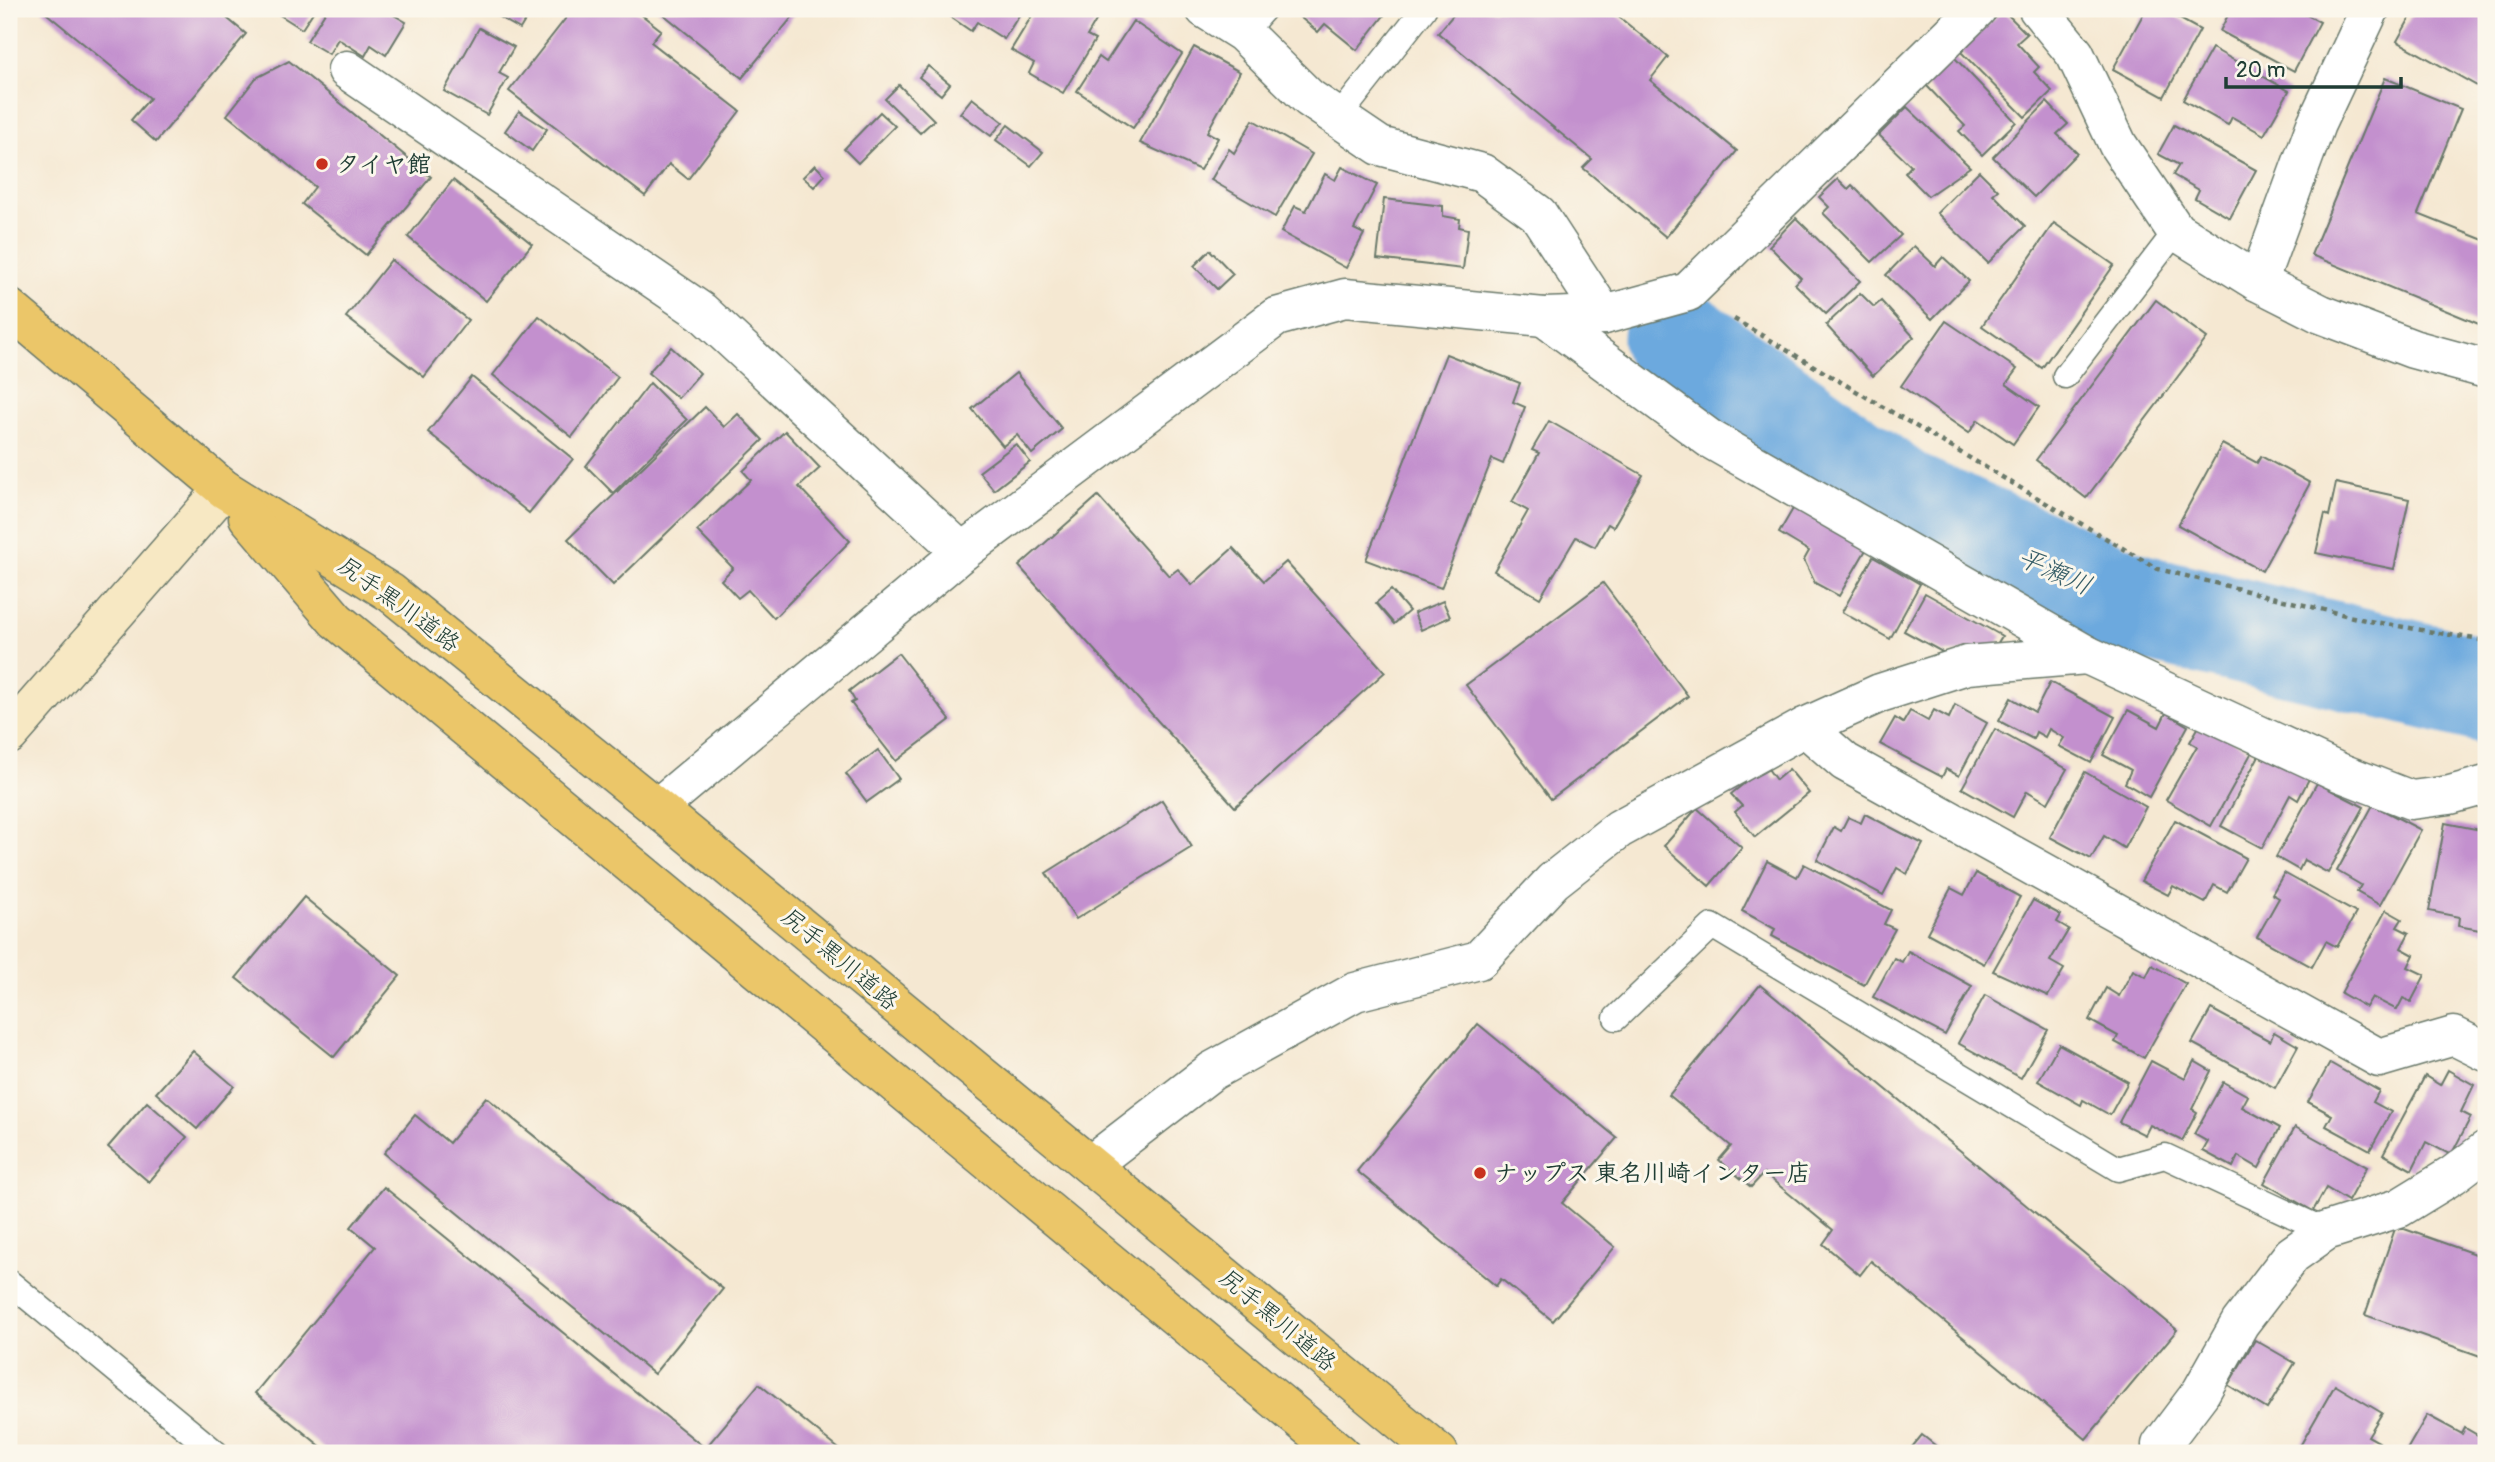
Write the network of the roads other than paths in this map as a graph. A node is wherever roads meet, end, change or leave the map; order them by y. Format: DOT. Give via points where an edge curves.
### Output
graph roads {
  1 [pos="1205,9"];
  2 [pos="1424,9"];
  3 [pos="1977,9"];
  4 [pos="2038,9"];
  5 [pos="2370,9"];
  6 [pos="1254,21"];
  7 [pos="347,70"];
  8 [pos="1338,118"];
  9 [pos="2176,231"];
  10 [pos="2258,282"];
  11 [pos="9,309"];
  12 [pos="1604,315"];
  13 [pos="1544,317"];
  14 [pos="2486,369"];
  15 [pos="2065,376"];
  16 [pos="224,489"];
  17 [pos="962,552"];
  18 [pos="2087,655"];
  19 [pos="1805,727"];
  20 [pos="9,735"];
  21 [pos="2486,785"];
  22 [pos="657,808"];
  23 [pos="1616,1018"];
  24 [pos="2486,1052"];
  25 [pos="2486,1150"];
  26 [pos="1090,1165"];
  27 [pos="2326,1231"];
  28 [pos="9,1282"];
  29 [pos="2161,1445"];
  30 [pos="216,1453"];
  31 [pos="1340,1453"];
  32 [pos="1439,1453"];
  1 -- 6 [label="street"];
  2 -- 8 [label="lane"];
  3 -- 12 [label="street" via="1688,292"];
  4 -- 9 [label="street" via="2074,54 2118,145"];
  5 -- 10 [label="street" via="2316,124"];
  6 -- 8 [label="street" via="1309,98"];
  7 -- 17 [label="street" via="702,312"];
  8 -- 12 [label="street" via="1380,146 1482,173 1538,214"];
  9 -- 10 [label="street"];
  9 -- 15 [label="lane"];
  10 -- 14 [label="street" via="2322,314 2413,349"];
  11 -- 16 [label="main road, 尻手黒川道路"];
  12 -- 13 [label="street"];
  13 -- 17 [label="street" via="1345,298 1276,317"];
  13 -- 18 [label="street" via="1710,439"];
  16 -- 20 [label="street"];
  16 -- 22 [label="main road, 尻手黒川道路" via="391,593"];
  16 -- 31 [label="main road, 尻手黒川道路" via="336,620"];
  17 -- 22 [label="street"];
  18 -- 19 [label="street" via="1967,665 1880,694"];
  18 -- 21 [label="street" via="2339,772 2411,800"];
  19 -- 24 [label="street" via="1845,762 2379,1058 2454,1036"];
  19 -- 26 [label="street" via="1619,829 1553,881 1479,960 1355,992 1212,1071"];
  22 -- 26 [label="main road, 尻手黒川道路"];
  23 -- 27 [label="lane" via="1712,926 2118,1168 2165,1156"];
  25 -- 27 [label="street" via="2399,1208"];
  26 -- 32 [label="main road, 尻手黒川道路"];
  27 -- 29 [label="street" via="2292,1255 2240,1323 2201,1392"];
  28 -- 30 [label="lane"];
}
